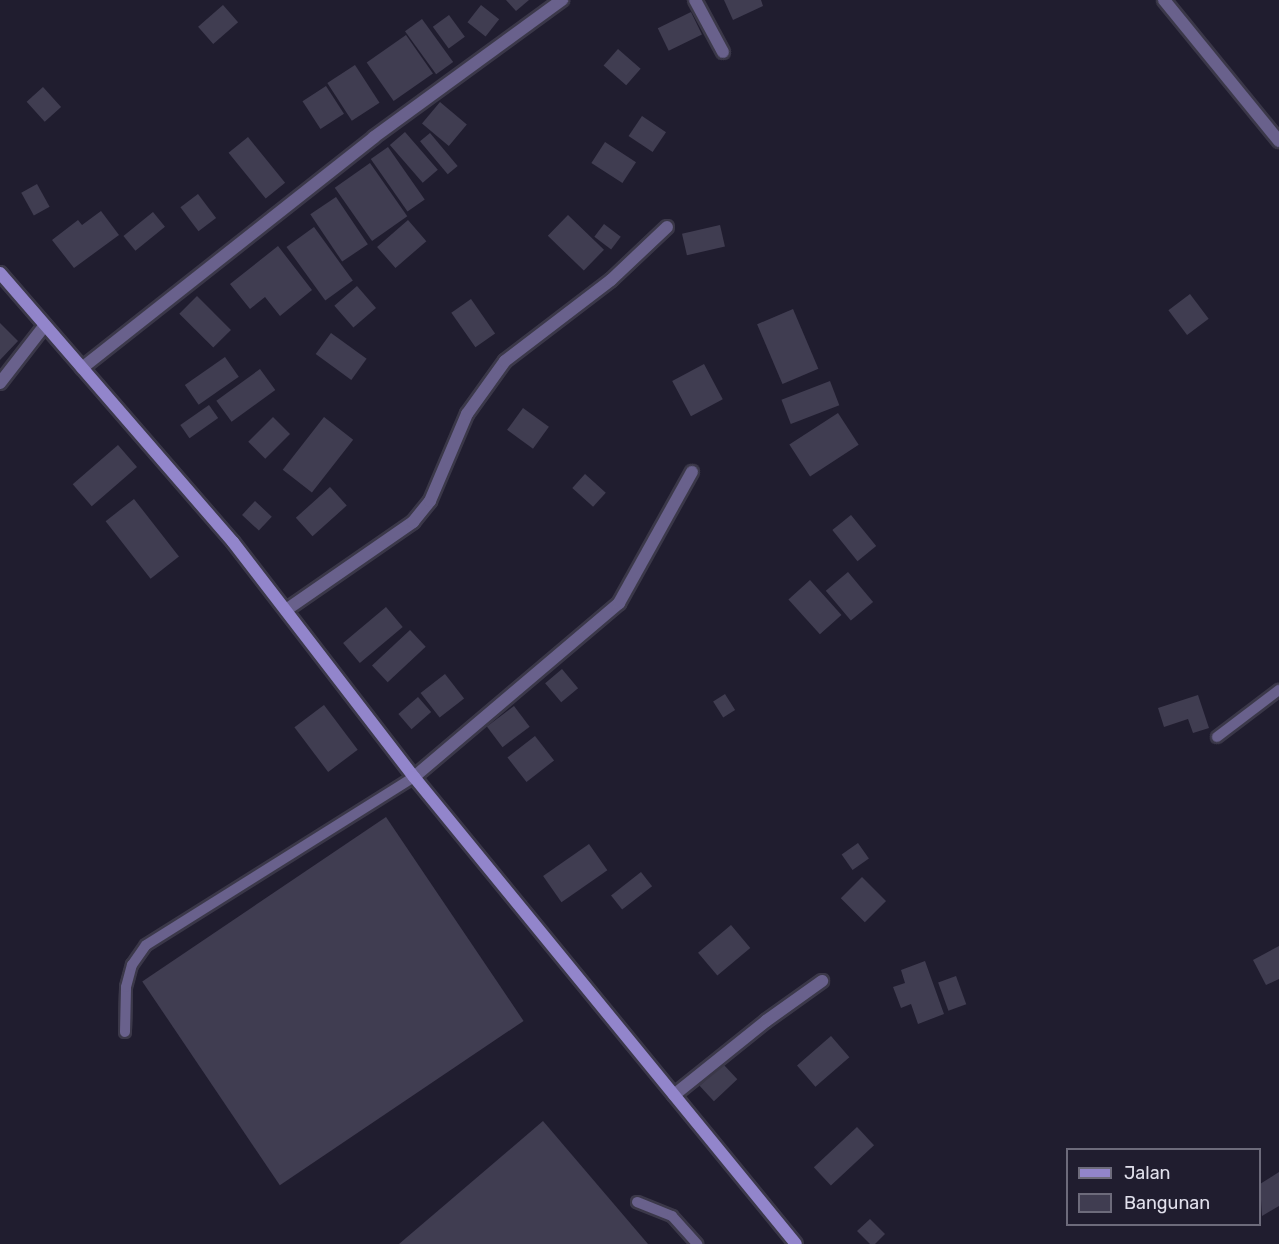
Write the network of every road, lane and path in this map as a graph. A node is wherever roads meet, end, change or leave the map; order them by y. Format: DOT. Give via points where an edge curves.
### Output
graph roads {
  1 [pos="562,0"];
  2 [pos="695,0"];
  3 [pos="1164,0"];
  4 [pos="723,52"];
  5 [pos="1279,141"];
  6 [pos="667,227"];
  7 [pos="0,273"];
  8 [pos="45,325"];
  9 [pos="82,368"];
  10 [pos="0,383"];
  11 [pos="692,472"];
  12 [pos="286,610"];
  13 [pos="1279,690"];
  14 [pos="1217,737"];
  15 [pos="414,777"];
  16 [pos="822,981"];
  17 [pos="125,1032"];
  18 [pos="674,1095"];
  19 [pos="637,1202"];
  20 [pos="696,1244"];
  21 [pos="796,1244"];
  1 -- 9 [label="street" via="365,144"];
  2 -- 4 [label="street"];
  3 -- 5 [label="street"];
  6 -- 12 [label="street" via="611,280 505,361 467,414 430,501 413,522"];
  7 -- 8 [label="street"];
  8 -- 9 [label="street"];
  8 -- 10 [label="street"];
  9 -- 12 [label="street" via="233,542"];
  11 -- 15 [label="street" via="619,603"];
  12 -- 15 [label="street"];
  13 -- 14 [label="lane"];
  15 -- 17 [label="lane" via="146,945 132,964 126,987"];
  15 -- 18 [label="street"];
  16 -- 18 [label="street"];
  18 -- 21 [label="street"];
  19 -- 20 [label="lane" via="672,1216"];
}
